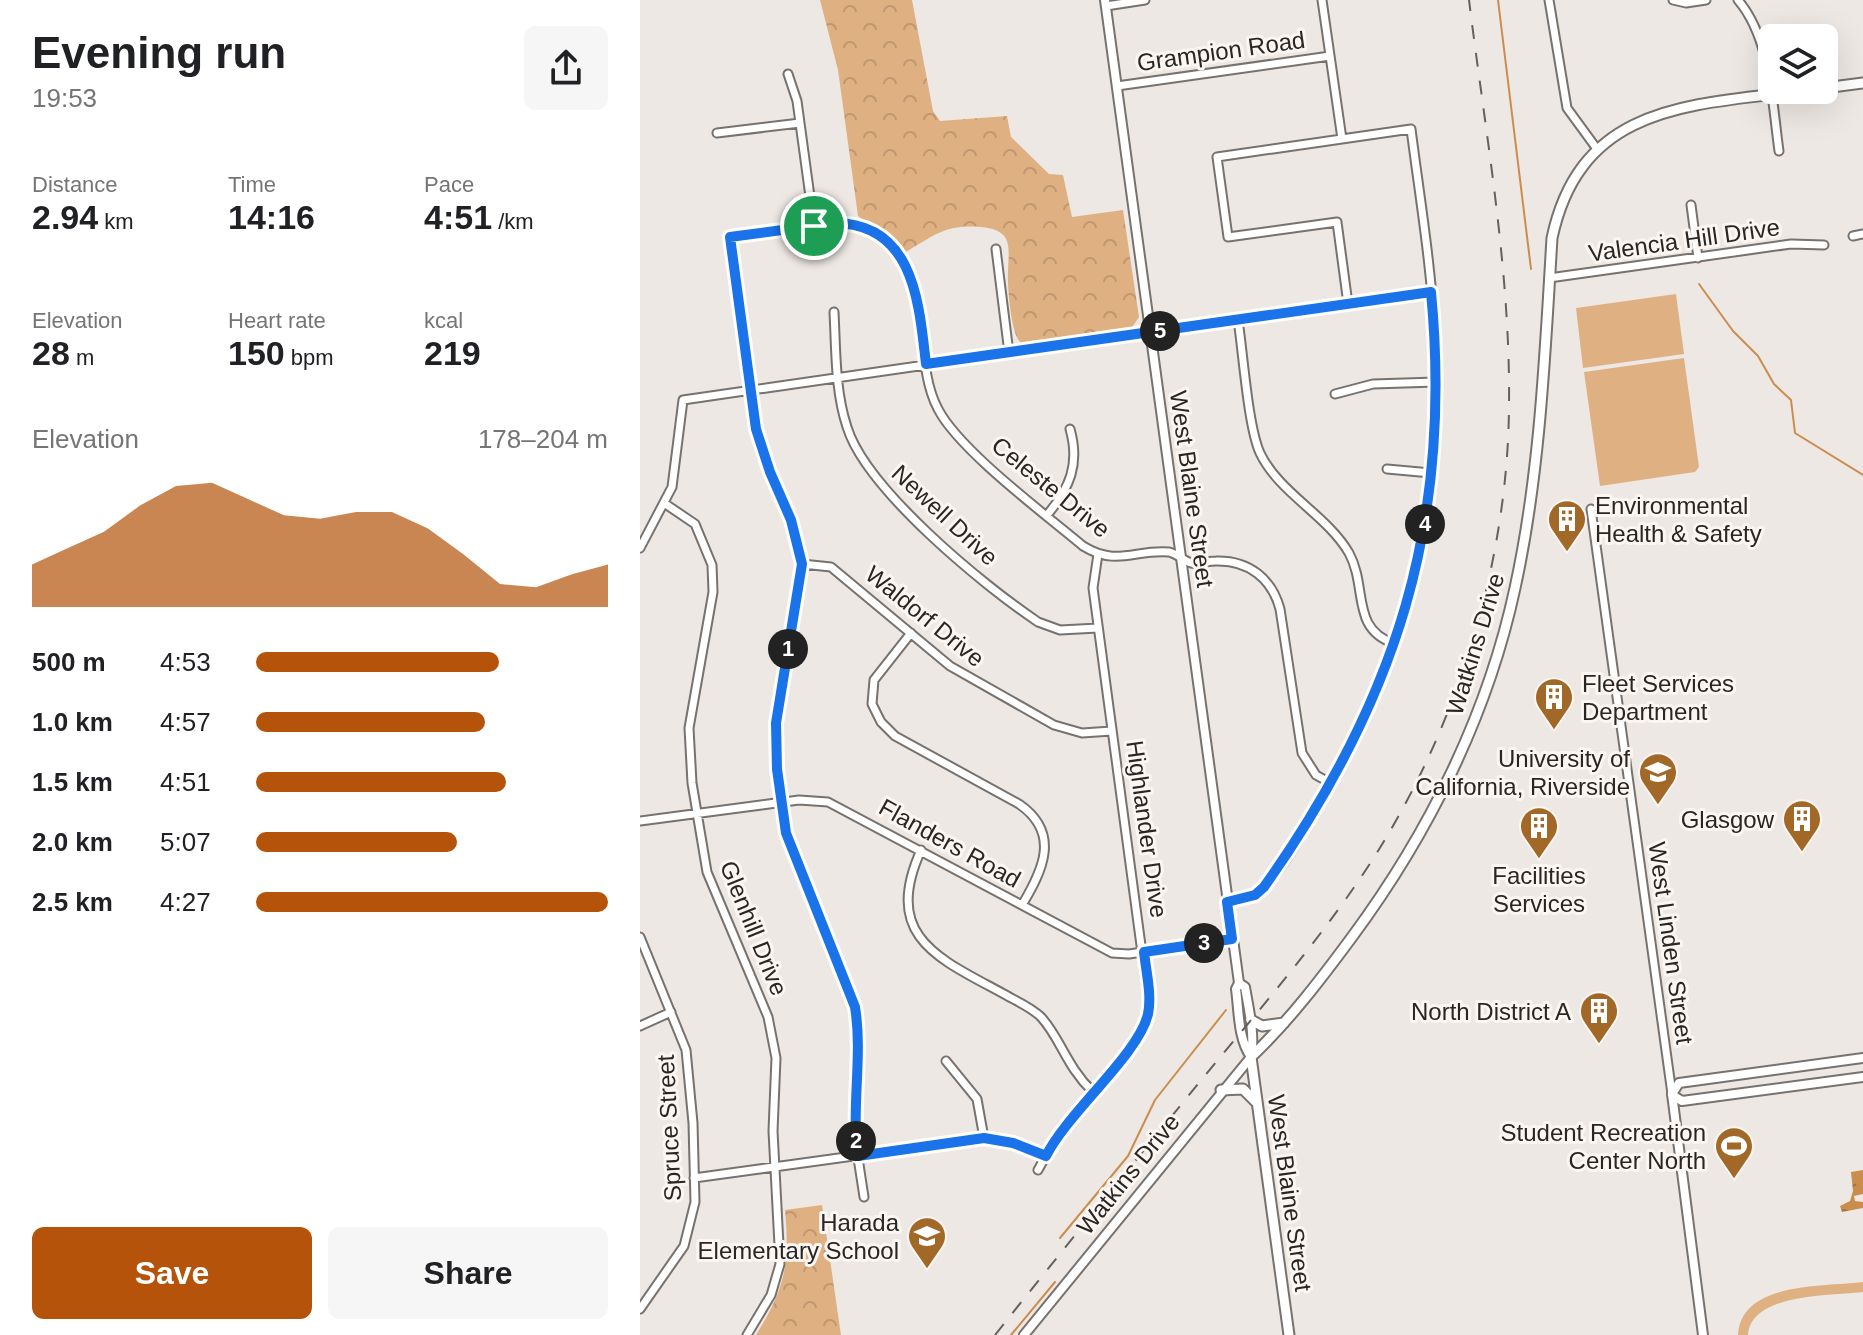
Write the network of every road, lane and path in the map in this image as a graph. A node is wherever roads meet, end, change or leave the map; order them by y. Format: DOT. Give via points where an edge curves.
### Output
graph roads {
  1 [pos="1145,0"];
  2 [pos="1322,0"];
  3 [pos="1549,0"];
  4 [pos="1673,0"];
  5 [pos="1706,0"];
  6 [pos="1738,0"];
  7 [pos="1105,3"];
  8 [pos="1758,40"];
  9 [pos="1330,56"];
  10 [pos="788,74"];
  11 [pos="1863,83"];
  12 [pos="1117,86"];
  13 [pos="1838,86"];
  14 [pos="1758,97"];
  15 [pos="1772,104"];
  16 [pos="800,123"];
  17 [pos="717,133"];
  18 [pos="1342,139"];
  19 [pos="1597,149"];
  20 [pos="1779,151"];
  21 [pos="1691,205"];
  22 [pos="814,226"];
  23 [pos="1863,234"];
  24 [pos="1853,236"];
  25 [pos="1824,245"];
  26 [pos="996,249"];
  27 [pos="1698,258"];
  28 [pos="1549,278"];
  29 [pos="1431,292"];
  30 [pos="1348,304"];
  31 [pos="834,312"];
  32 [pos="1238,320"];
  33 [pos="1151,333"];
  34 [pos="1009,353"];
  35 [pos="926,364"];
  36 [pos="838,378"];
  37 [pos="1436,382"];
  38 [pos="751,391"];
  39 [pos="1335,394"];
  40 [pos="1070,429"];
  41 [pos="1387,469"];
  42 [pos="1431,473"];
  43 [pos="664,503"];
  44 [pos="1591,509"];
  45 [pos="1047,515"];
  46 [pos="640,548"];
  47 [pos="1098,554"];
  48 [pos="1181,558"];
  49 [pos="802,564"];
  50 [pos="1098,628"];
  51 [pos="911,633"];
  52 [pos="1395,644"];
  53 [pos="1112,731"];
  54 [pos="1332,784"];
  55 [pos="782,802"];
  56 [pos="697,814"];
  57 [pos="640,821"];
  58 [pos="921,850"];
  59 [pos="1227,902"];
  60 [pos="1022,905"];
  61 [pos="640,937"];
  62 [pos="1232,939"];
  63 [pos="1144,952"];
  64 [pos="1239,983"];
  65 [pos="671,1012"];
  66 [pos="1251,1020"];
  67 [pos="1284,1023"];
  68 [pos="640,1026"];
  69 [pos="1251,1057"];
  70 [pos="1863,1058"];
  71 [pos="946,1061"];
  72 [pos="1863,1077"];
  73 [pos="1221,1090"];
  74 [pos="1093,1092"];
  75 [pos="1672,1094"];
  76 [pos="1257,1103"];
  77 [pos="984,1138"];
  78 [pos="858,1156"];
  79 [pos="1046,1156"];
  80 [pos="774,1167"];
  81 [pos="1038,1170"];
  82 [pos="694,1178"];
  83 [pos="864,1197"];
  84 [pos="640,1309"];
  85 [pos="747,1335"];
  86 [pos="1024,1335"];
  87 [pos="1289,1335"];
  88 [pos="1703,1335"];
  1 -- 7 [label="street"];
  2 -- 9 [label="street"];
  3 -- 19 [label="street" via="1567,108"];
  4 -- 5 [label="street"];
  6 -- 8 [label="street"];
  7 -- 12 [label="street, West Blaine Street"];
  9 -- 12 [label="street, Grampion Road"];
  9 -- 18 [label="street"];
  10 -- 16 [label="street"];
  11 -- 13 [label="main road"];
  12 -- 33 [label="street, West Blaine Street"];
  14 -- 19 [label="main road, Watkins Drive" via="1645,118"];
  15 -- 20 [label="street"];
  16 -- 17 [label="street"];
  16 -- 22 [label="street"];
  18 -- 29 [label="street" via="1411,129"];
  18 -- 30 [label="street" via="1217,157 1228,237 1337,222"];
  19 -- 28 [label="main road, Watkins Drive" via="1560,205"];
  21 -- 27 [label="street"];
  22 -- 35 [label="street, Celeste Drive" via="857,225 881,238 906,265 916,287"];
  22 -- 38 [label="street, Celeste Drive" via="730,237"];
  23 -- 24 [label="street"];
  25 -- 27 [label="street, Valencia Hill Drive" via="1791,244"];
  26 -- 34 [label="street"];
  27 -- 28 [label="street, Valencia Hill Drive"];
  28 -- 67 [label="main road, Watkins Drive" via="1524,544 1483,700 1457,763 1400,869"];
  29 -- 30 [label="street"];
  29 -- 37 [label="street"];
  30 -- 32 [label="street"];
  31 -- 36 [label="street, Newell Drive"];
  32 -- 33 [label="street"];
  32 -- 52 [label="street" via="1260,455 1347,550 1368,625 1376,636"];
  33 -- 34 [label="street"];
  33 -- 48 [label="street, West Blaine Street"];
  34 -- 35 [label="street"];
  35 -- 36 [label="street"];
  35 -- 45 [label="street, Celeste Drive" via="936,406 952,431"];
  36 -- 38 [label="street"];
  36 -- 50 [label="street, Newell Drive" via="850,437 898,504 1038,622 1060,630"];
  37 -- 39 [label="street" via="1373,384"];
  37 -- 42 [label="street"];
  38 -- 43 [label="street" via="683,400 675,473"];
  38 -- 49 [label="street" via="761,446 791,520"];
  40 -- 45 [label="street" via="1072,476"];
  41 -- 42 [label="street"];
  42 -- 52 [label="street" via="1422,541"];
  43 -- 46 [label="street"];
  43 -- 56 [label="street, Glenhill Drive" via="695,524 714,580 689,728"];
  44 -- 75 [label="street, West Linden Street"];
  45 -- 47 [label="street, Celeste Drive"];
  47 -- 48 [label="street, Celeste Drive" via="1170,552"];
  47 -- 50 [label="street, Highlander Drive" via="1093,588"];
  48 -- 54 [label="street, Celeste Drive" via="1238,563 1270,584 1280,609 1302,753 1316,775"];
  48 -- 59 [label="street, West Blaine Street"];
  49 -- 51 [label="street, Waldorf Drive" via="831,567"];
  49 -- 55 [label="street" via="776,723"];
  50 -- 53 [label="street, Highlander Drive"];
  51 -- 53 [label="street, Waldorf Drive" via="950,666 1054,725 1082,733"];
  51 -- 60 [label="street" via="874,680 876,715 895,736 1034,817 1044,861"];
  52 -- 54 [label="street"];
  53 -- 63 [label="street, Highlander Drive"];
  54 -- 59 [label="street" via="1264,887 1255,895"];
  55 -- 56 [label="street, Flanders Road"];
  55 -- 58 [label="street, Flanders Road" via="817,800 841,806"];
  55 -- 78 [label="street" via="793,855 855,1007"];
  56 -- 57 [label="street, Flanders Road"];
  56 -- 80 [label="street, Glenhill Drive" via="714,892 772,1032"];
  58 -- 60 [label="street, Flanders Road"];
  58 -- 74 [label="street" via="907,898 920,939 942,960 1040,1016 1069,1067"];
  59 -- 62 [label="street, West Blaine Street"];
  60 -- 63 [label="street, Flanders Road" via="1112,953"];
  61 -- 65 [label="street, Spruce Street"];
  62 -- 63 [label="street, Flanders Road"];
  62 -- 64 [label="street, West Blaine Street"];
  63 -- 74 [label="street, Highlander Drive" via="1147,1019"];
  64 -- 66 [label="street, West Blaine Street" via="1245,987"];
  64 -- 69 [label="street, West Blaine Street" via="1244,1047"];
  65 -- 68 [label="street"];
  65 -- 82 [label="street, Spruce Street" via="687,1061"];
  66 -- 67 [label="main road" via="1262,1026"];
  66 -- 69 [label="street, West Blaine Street"];
  67 -- 69 [label="main road, Watkins Drive"];
  69 -- 73 [label="street, Watkins Drive"];
  69 -- 76 [label="main road, West Blaine Street"];
  70 -- 75 [label="street" via="1679,1083"];
  71 -- 77 [label="street" via="977,1099"];
  72 -- 75 [label="street" via="1682,1101"];
  73 -- 76 [label="main road" via="1243,1089"];
  73 -- 86 [label="street, Watkins Drive"];
  74 -- 79 [label="street, Highlander Drive"];
  75 -- 88 [label="street, West Linden Street"];
  76 -- 87 [label="main road, West Blaine Street"];
  77 -- 78 [label="street"];
  77 -- 79 [label="street"];
  78 -- 80 [label="street"];
  78 -- 83 [label="street"];
  79 -- 81 [label="street, Highlander Drive"];
  80 -- 82 [label="street"];
  80 -- 85 [label="street, Glenhill Drive" via="780,1264 771,1295"];
  82 -- 84 [label="street, Spruce Street" via="694,1209 684,1246"];
}
